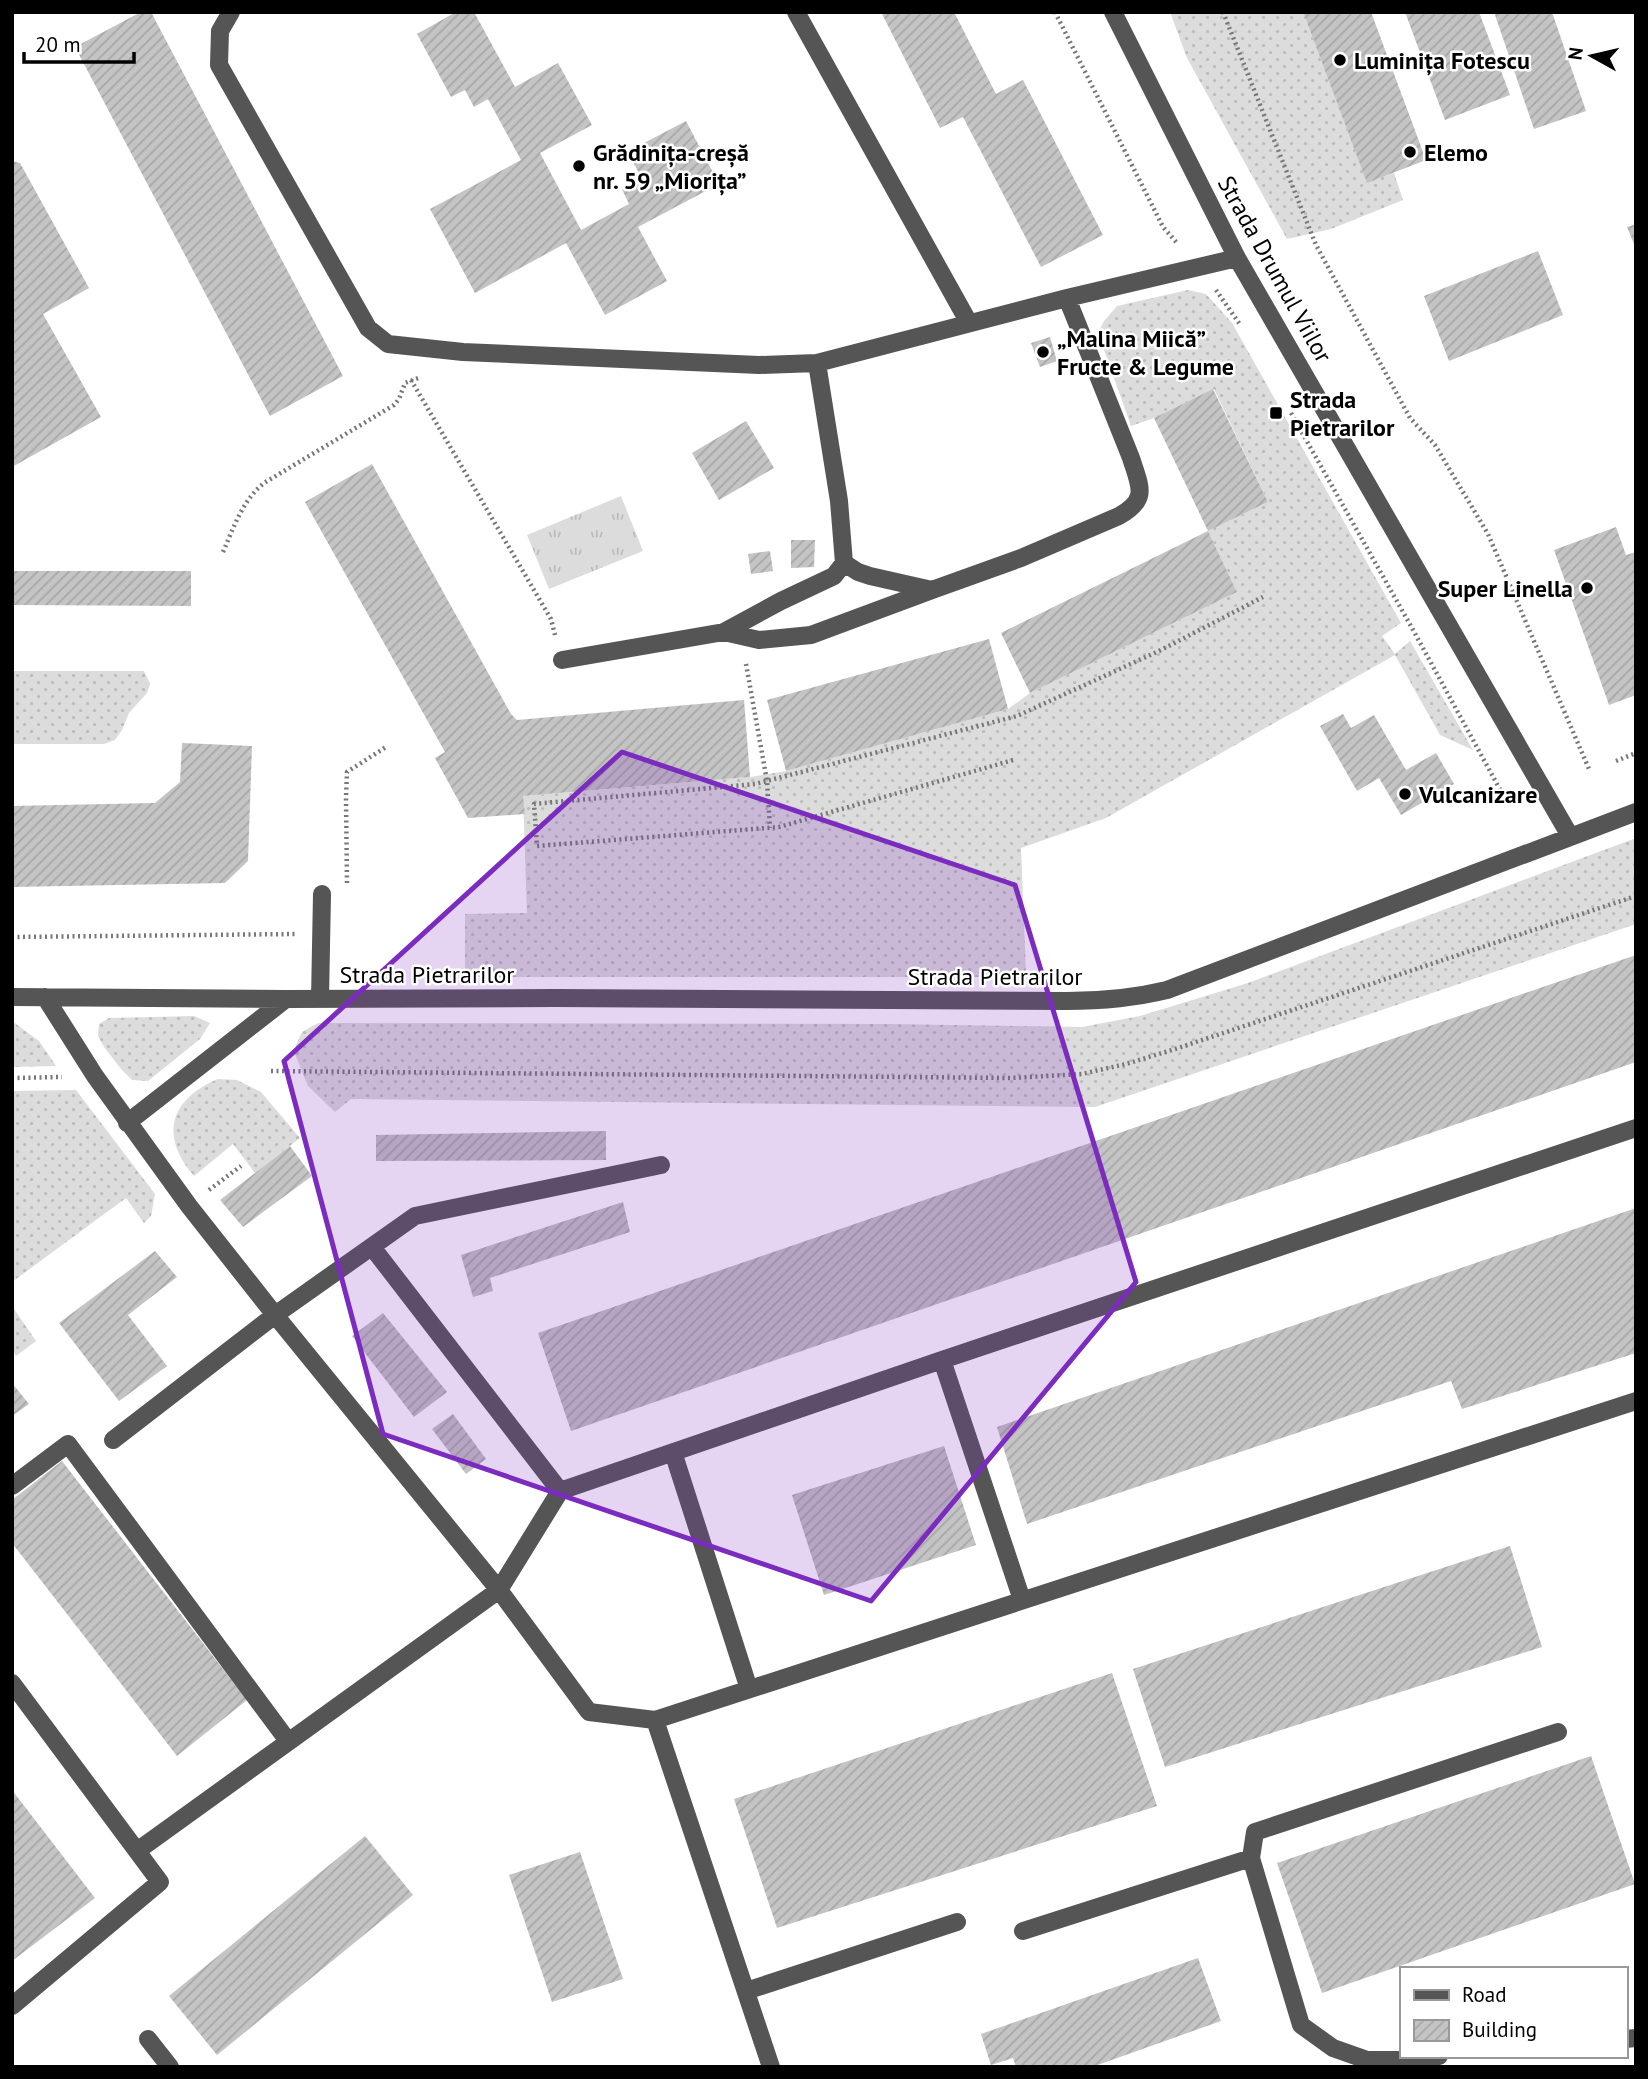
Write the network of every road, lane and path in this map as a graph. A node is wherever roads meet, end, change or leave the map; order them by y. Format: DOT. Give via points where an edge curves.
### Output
graph roads {
  1 [pos="231,12"];
  2 [pos="796,12"];
  3 [pos="1055,12"];
  4 [pos="1112,12"];
  5 [pos="1223,12"];
  6 [pos="1237,258"];
  7 [pos="1198,266"];
  8 [pos="1067,298"];
  9 [pos="969,323"];
  10 [pos="1243,328"];
  11 [pos="817,363"];
  12 [pos="423,376"];
  13 [pos="411,380"];
  14 [pos="1290,412"];
  15 [pos="223,552"];
  16 [pos="844,563"];
  17 [pos="932,590"];
  18 [pos="1263,597"];
  19 [pos="732,634"];
  20 [pos="562,660"];
  21 [pos="386,747"];
  22 [pos="1636,753"];
  23 [pos="1013,760"];
  24 [pos="1616,761"];
  25 [pos="1589,769"];
  26 [pos="766,781"];
  27 [pos="1503,795"];
  28 [pos="1636,812"];
  29 [pos="770,828"];
  30 [pos="1570,836"];
  31 [pos="1636,896"];
  32 [pos="322,901"];
  33 [pos="321,934"];
  34 [pos="12,937"];
  35 [pos="12,997"];
  36 [pos="44,997"];
  37 [pos="286,999"];
  38 [pos="320,999"];
  39 [pos="271,1071"];
  40 [pos="94,1076"];
  41 [pos="12,1078"];
  42 [pos="127,1123"];
  43 [pos="1636,1128"];
  44 [pos="661,1165"];
  45 [pos="242,1166"];
  46 [pos="189,1206"];
  47 [pos="372,1247"];
  48 [pos="275,1315"];
  49 [pos="942,1360"];
  50 [pos="1636,1401"];
  51 [pos="113,1440"];
  52 [pos="673,1452"];
  53 [pos="12,1486"];
  54 [pos="560,1491"];
  55 [pos="499,1590"];
  56 [pos="1022,1600"];
  57 [pos="12,1683"];
  58 [pos="749,1689"];
  59 [pos="655,1720"];
  60 [pos="1558,1732"];
  61 [pos="288,1741"];
  62 [pos="136,1851"];
  63 [pos="1251,1858"];
  64 [pos="957,1922"];
  65 [pos="1023,1931"];
  66 [pos="746,1991"];
  67 [pos="12,2006"];
  68 [pos="148,2039"];
  69 [pos="1420,2058"];
  70 [pos="170,2067"];
  71 [pos="771,2067"];
  1 -- 11 [label="street" via="220,31 219,65 368,328 388,344 463,352 759,365"];
  2 -- 9 [label="street"];
  3 -- 7 [label="path" via="1163,227"];
  4 -- 6 [label="street, Strada Drumul Viilor"];
  5 -- 25 [label="path" via="1316,245 1410,418 1435,445 1489,534"];
  6 -- 7 [label="street"];
  6 -- 30 [label="street, Strada Drumul Viilor"];
  7 -- 8 [label="street"];
  7 -- 10 [label="path"];
  8 -- 9 [label="street"];
  8 -- 17 [label="street" via="1131,458 1140,484 1139,498 1119,516"];
  9 -- 11 [label="street"];
  11 -- 16 [label="street"];
  12 -- 13 [label="path"];
  13 -- 15 [label="path" via="401,388 394,405 253,492"];
  13 -- 20 [label="path" via="551,619"];
  14 -- 27 [label="path"];
  16 -- 17 [label="street" via="870,576"];
  16 -- 19 [label="street" via="834,576 781,601"];
  17 -- 19 [label="street" via="811,635 758,640"];
  18 -- 26 [label="path" via="1017,716"];
  19 -- 20 [label="street"];
  19 -- 26 [label="path" via="752,687"];
  21 -- 32 [label="path" via="347,772 347,892"];
  22 -- 24 [label="path"];
  23 -- 29 [label="path"];
  26 -- 29 [label="path"];
  26 -- 29 [label="path" via="534,804 537,846"];
  28 -- 30 [label="street, Strada Pietrarilor"];
  30 -- 38 [label="street, Strada Pietrarilor" via="1167,990 1134,998"];
  31 -- 39 [label="path" via="1175,1049 1082,1074 1011,1078"];
  32 -- 33 [label="street, Strada Pietrarilor"];
  33 -- 34 [label="path"];
  33 -- 38 [label="street, Strada Pietrarilor"];
  35 -- 36 [label="street, Strada Pietrarilor"];
  36 -- 37 [label="street, Strada Pietrarilor"];
  36 -- 40 [label="street"];
  37 -- 38 [label="street, Strada Pietrarilor"];
  37 -- 42 [label="street"];
  40 -- 41 [label="path"];
  40 -- 42 [label="street"];
  42 -- 46 [label="street"];
  43 -- 49 [label="street"];
  44 -- 47 [label="street" via="415,1216"];
  45 -- 46 [label="path"];
  46 -- 48 [label="street"];
  47 -- 48 [label="street"];
  47 -- 54 [label="street"];
  48 -- 51 [label="street"];
  48 -- 55 [label="street"];
  49 -- 52 [label="street"];
  49 -- 56 [label="street"];
  50 -- 56 [label="street"];
  52 -- 54 [label="street"];
  52 -- 58 [label="street"];
  53 -- 61 [label="street" via="68,1444"];
  54 -- 55 [label="street"];
  55 -- 59 [label="street" via="589,1712"];
  55 -- 61 [label="street"];
  56 -- 58 [label="street"];
  57 -- 62 [label="street"];
  58 -- 59 [label="street"];
  59 -- 66 [label="street"];
  60 -- 63 [label="street" via="1255,1832"];
  61 -- 62 [label="street"];
  62 -- 67 [label="street" via="160,1882"];
  63 -- 65 [label="street"];
  63 -- 69 [label="street" via="1301,2025 1333,2048 1367,2060"];
  64 -- 66 [label="street"];
  66 -- 71 [label="street"];
  68 -- 70 [label="street"];
}
